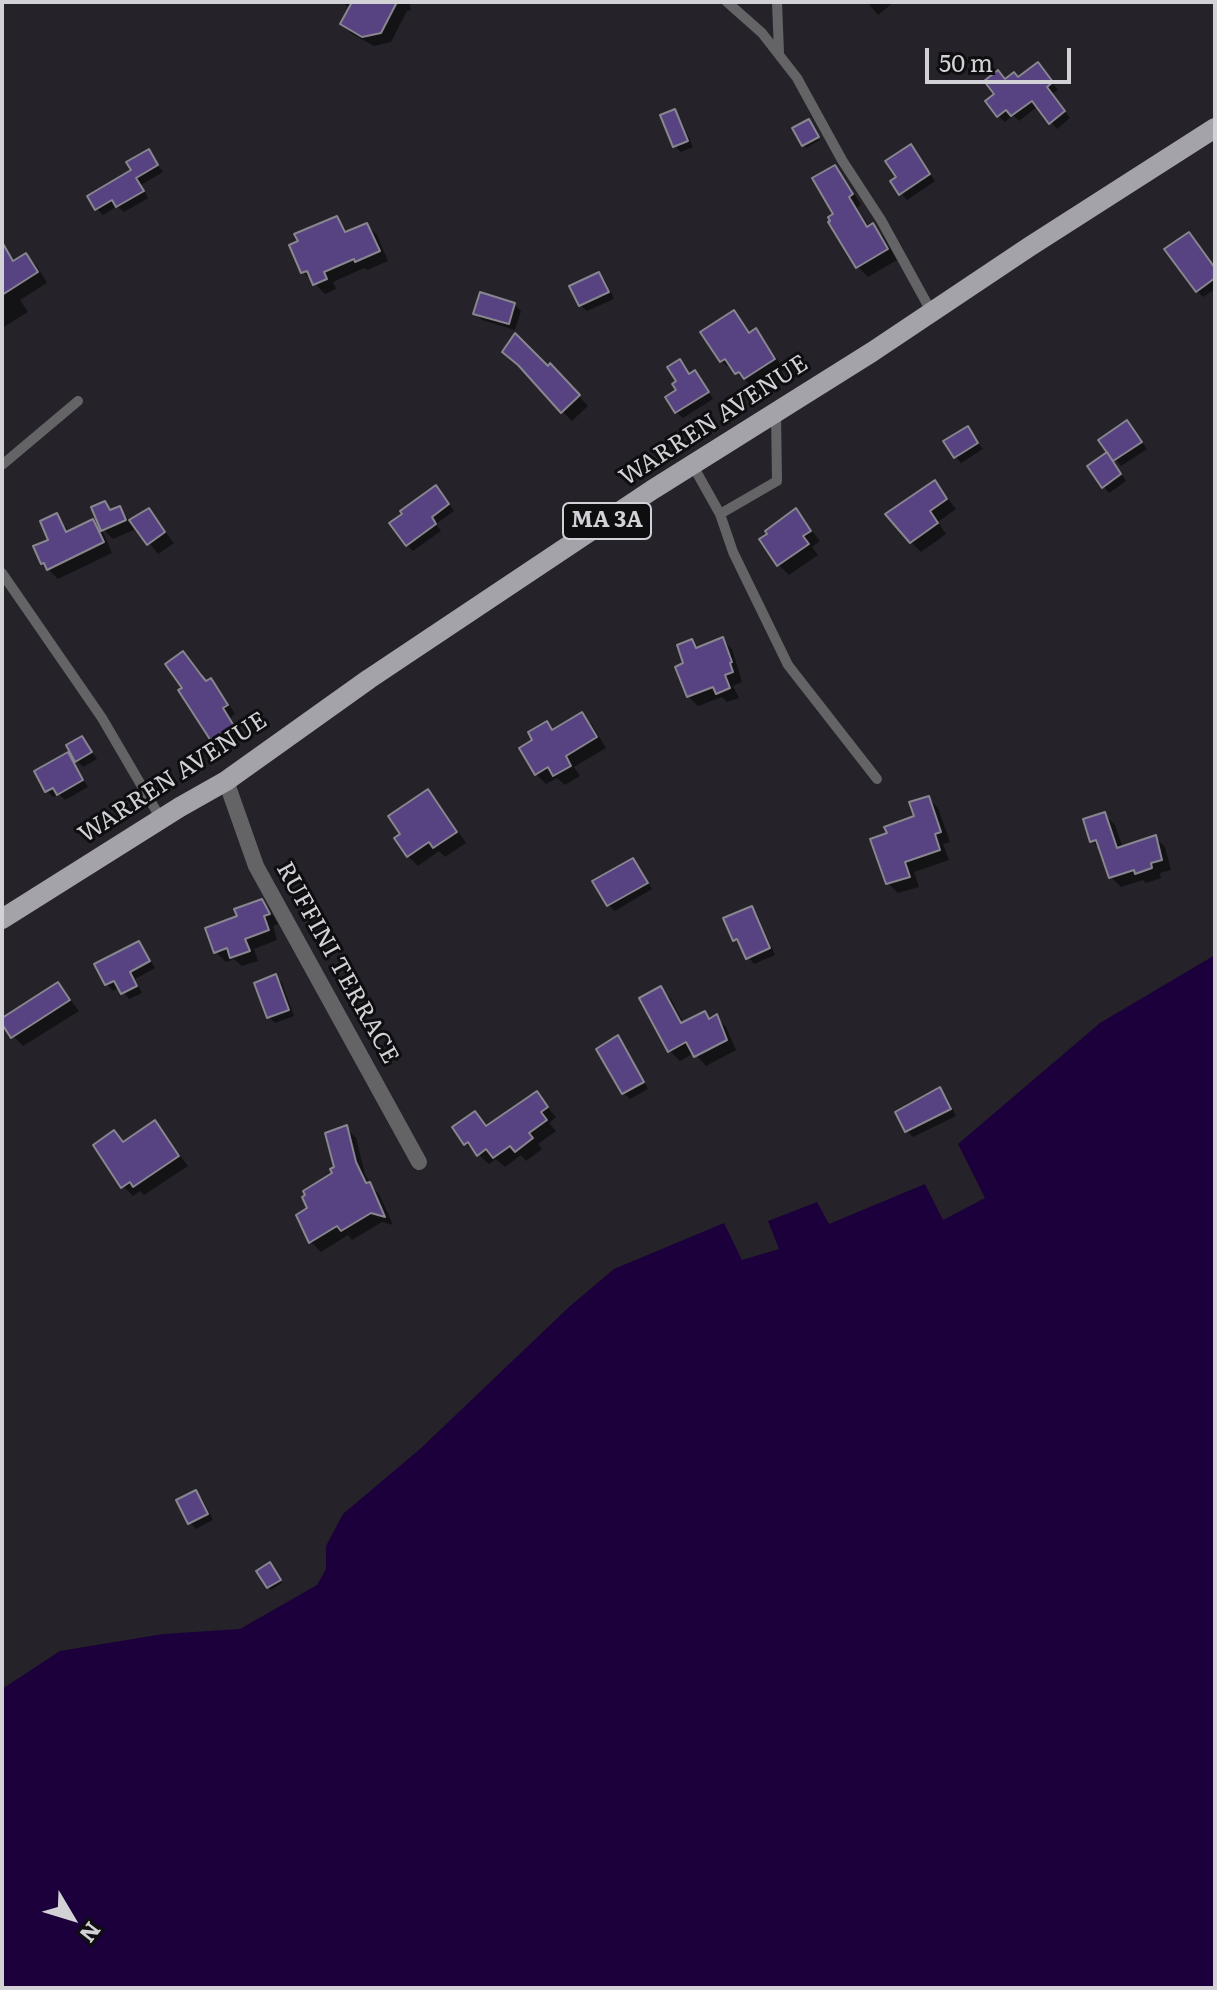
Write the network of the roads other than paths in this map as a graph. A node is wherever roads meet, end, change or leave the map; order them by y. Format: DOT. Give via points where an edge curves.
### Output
graph roads {
  1 [pos="727,2"];
  2 [pos="777,2"];
  3 [pos="779,53"];
  4 [pos="1215,128"];
  5 [pos="931,311"];
  6 [pos="78,401"];
  7 [pos="776,412"];
  8 [pos="692,464"];
  9 [pos="2,465"];
  10 [pos="720,514"];
  11 [pos="2,573"];
  12 [pos="877,779"];
  13 [pos="226,781"];
  14 [pos="161,819"];
  15 [pos="2,919"];
  16 [pos="419,1162"];
  1 -- 3 [label="lane"];
  2 -- 3 [label="lane"];
  3 -- 5 [label="lane"];
  4 -- 5 [label="main road, WARREN AVENUE / MA 3A"];
  5 -- 7 [label="main road, WARREN AVENUE / MA 3A"];
  6 -- 9 [label="lane"];
  7 -- 8 [label="main road, WARREN AVENUE / MA 3A"];
  7 -- 10 [label="lane" via="777,481"];
  8 -- 10 [label="lane"];
  8 -- 13 [label="main road, WARREN AVENUE / MA 3A"];
  10 -- 12 [label="lane" via="788,665"];
  11 -- 14 [label="lane" via="114,737"];
  13 -- 14 [label="main road, WARREN AVENUE / MA 3A"];
  13 -- 16 [label="street, RUFFINI TERRACE" via="256,866"];
  14 -- 15 [label="main road, WARREN AVENUE / MA 3A"];
}
